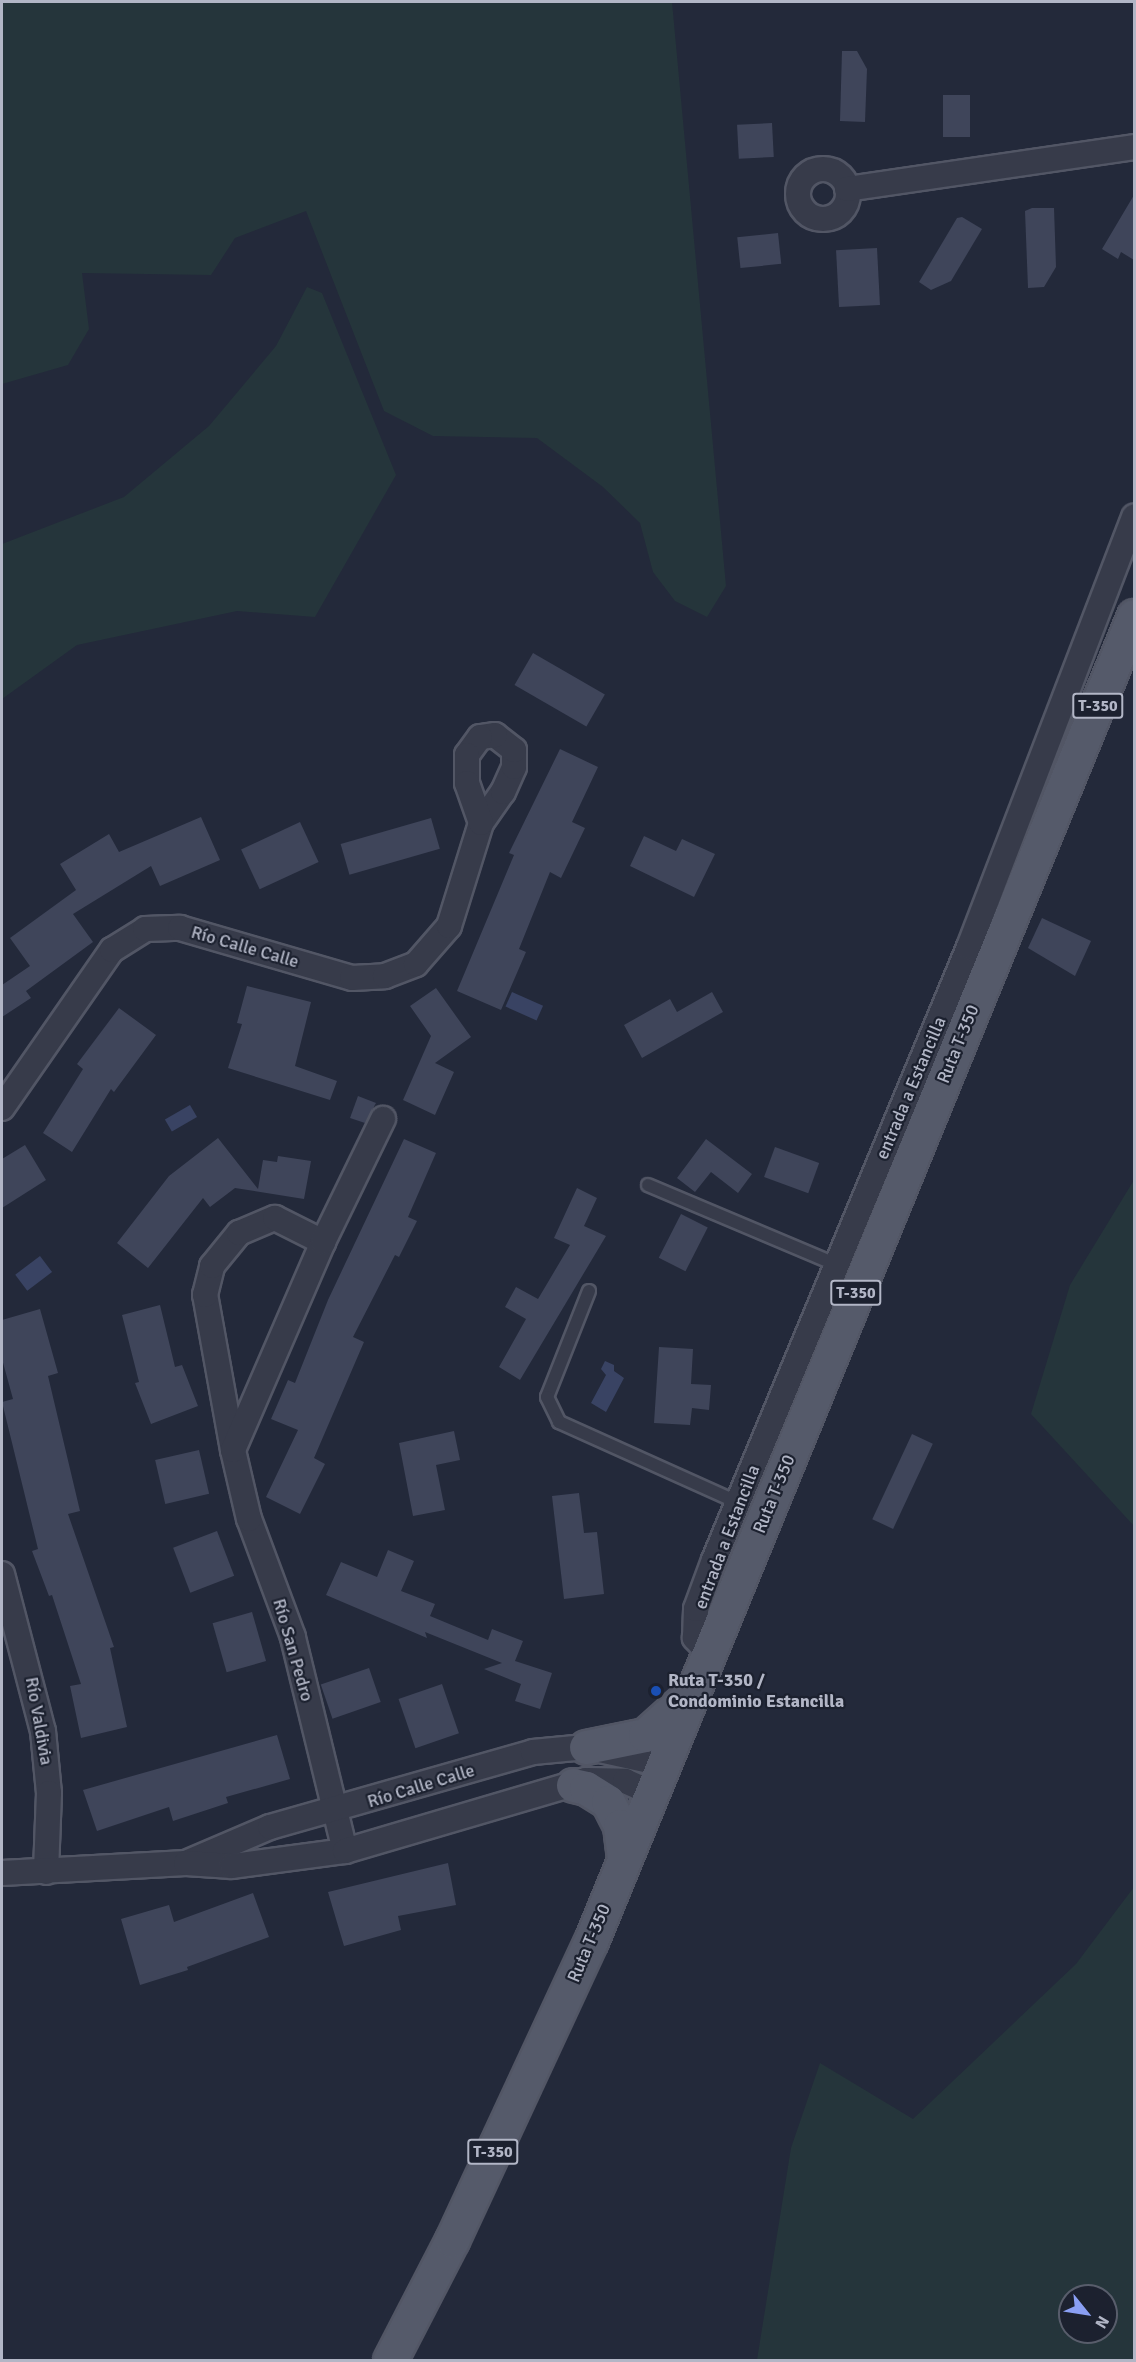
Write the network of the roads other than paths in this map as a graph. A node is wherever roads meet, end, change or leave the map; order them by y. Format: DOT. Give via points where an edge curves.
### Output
graph roads {
  1 [pos="1134,147"];
  2 [pos="847,189"];
  3 [pos="1134,517"];
  4 [pos="1134,616"];
  5 [pos="1037,771"];
  6 [pos="1062,795"];
  7 [pos="481,823"];
  8 [pos="2,1108"];
  9 [pos="383,1119"];
  10 [pos="648,1185"];
  11 [pos="323,1242"];
  12 [pos="837,1264"];
  13 [pos="589,1291"];
  14 [pos="233,1450"];
  15 [pos="739,1503"];
  16 [pos="2,1574"];
  17 [pos="709,1653"];
  18 [pos="694,1690"];
  19 [pos="586,1748"];
  20 [pos="657,1779"];
  21 [pos="573,1785"];
  22 [pos="335,1811"];
  23 [pos="345,1851"];
  24 [pos="624,1857"];
  25 [pos="186,1863"];
  26 [pos="46,1872"];
  27 [pos="4,1878"];
  28 [pos="390,2361"];
  1 -- 2 [label="street"];
  3 -- 5 [label="street, entrada a Estancilla"];
  4 -- 6 [label="main road, Ruta T-350 / T-350"];
  5 -- 6 [label="street"];
  5 -- 12 [label="street, entrada a Estancilla" via="969,947"];
  6 -- 17 [label="main road, Ruta T-350 / T-350"];
  7 -- 8 [label="street, Río Calle Calle" via="449,926 416,964 385,976 352,978 180,928 145,928 112,950"];
  9 -- 11 [label="street"];
  10 -- 12 [label="lane"];
  11 -- 14 [label="street"];
  11 -- 14 [label="street, Río San Pedro" via="275,1218 239,1233 212,1266 205,1295"];
  12 -- 15 [label="street, entrada a Estancilla"];
  13 -- 15 [label="lane" via="547,1397 559,1422"];
  14 -- 22 [label="street, Río San Pedro" via="249,1519 293,1637"];
  15 -- 17 [label="street, entrada a Estancilla" via="696,1609 695,1638"];
  16 -- 26 [label="street, Río Valdivia" via="44,1731 49,1793"];
  17 -- 18 [label="main road, Ruta T-350 / T-350"];
  18 -- 19 [label="main road" via="645,1735"];
  18 -- 20 [label="main road, Ruta T-350 / T-350"];
  19 -- 20 [label="street, Río Calle Calle"];
  19 -- 22 [label="street, Río Calle Calle" via="533,1752"];
  20 -- 21 [label="street, Río Calle Calle"];
  20 -- 24 [label="main road, Ruta T-350 / T-350"];
  21 -- 23 [label="street, Río Calle Calle"];
  21 -- 24 [label="main road" via="608,1802 620,1826"];
  22 -- 23 [label="street, Río San Pedro"];
  22 -- 25 [label="street, Río Calle Calle" via="270,1827"];
  23 -- 25 [label="street, Río Calle Calle" via="232,1866"];
  24 -- 28 [label="main road, Ruta T-350 / T-350" via="545,2044"];
  25 -- 26 [label="street, Río Calle Calle"];
  26 -- 27 [label="street, Río Calle Calle"];
}
